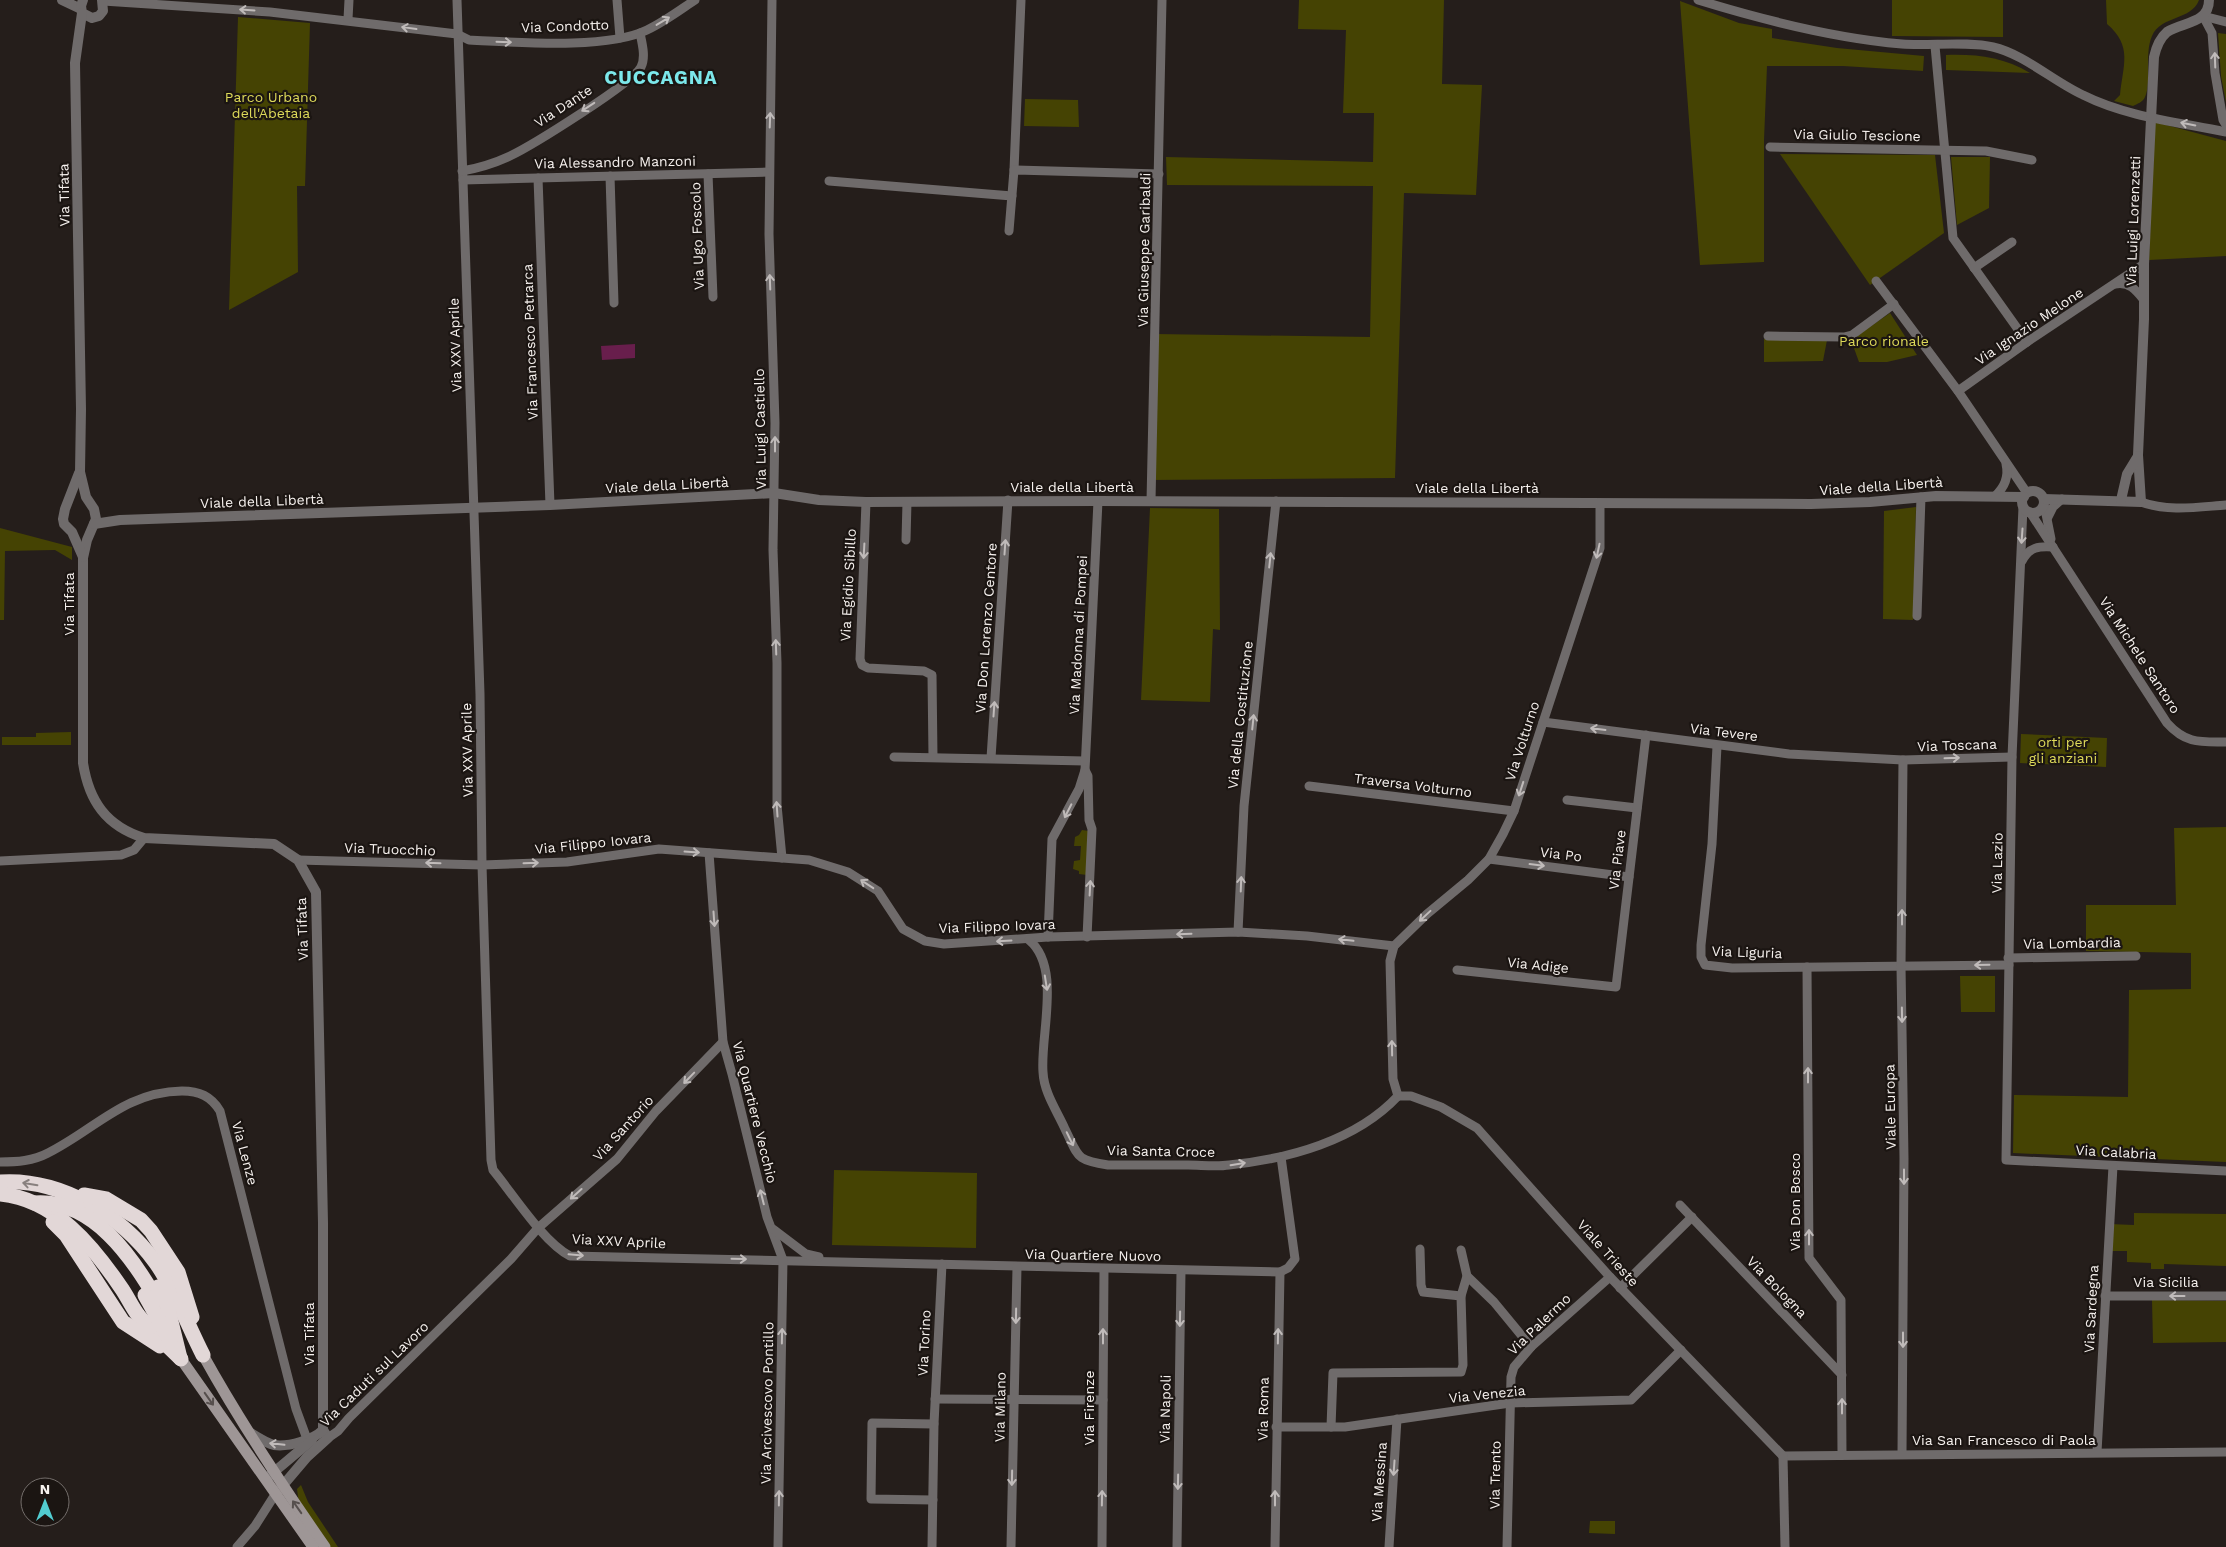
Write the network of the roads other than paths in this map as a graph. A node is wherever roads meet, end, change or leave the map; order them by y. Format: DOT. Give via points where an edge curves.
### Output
graph roads {
  1 [pos="56,0"];
  2 [pos="62,0"];
  3 [pos="68,0"];
  4 [pos="349,0"];
  5 [pos="457,0"];
  6 [pos="616,0"];
  7 [pos="695,0"];
  8 [pos="772,0"];
  9 [pos="1021,0"];
  10 [pos="1162,0"];
  11 [pos="1698,0"];
  12 [pos="2209,0"];
  13 [pos="102,1"];
  14 [pos="82,7"];
  15 [pos="2203,16"];
  16 [pos="96,17"];
  17 [pos="348,20"];
  18 [pos="2226,22"];
  19 [pos="640,33"];
  20 [pos="457,34"];
  21 [pos="80,38"];
  22 [pos="620,38"];
  23 [pos="1936,46"];
  24 [pos="2150,117"];
  25 [pos="2226,125"];
  26 [pos="2226,132"];
  27 [pos="1770,147"];
  28 [pos="1944,150"];
  29 [pos="2032,160"];
  30 [pos="1014,170"];
  31 [pos="768,172"];
  32 [pos="708,174"];
  33 [pos="1159,174"];
  34 [pos="463,175"];
  35 [pos="610,176"];
  36 [pos="538,178"];
  37 [pos="829,181"];
  38 [pos="1012,196"];
  39 [pos="1008,231"];
  40 [pos="2012,242"];
  41 [pos="2144,264"];
  42 [pos="1974,268"];
  43 [pos="1876,281"];
  44 [pos="2115,284"];
  45 [pos="713,297"];
  46 [pos="2144,300"];
  47 [pos="614,303"];
  48 [pos="1894,304"];
  49 [pos="1768,336"];
  50 [pos="2027,342"];
  51 [pos="1958,391"];
  52 [pos="2138,455"];
  53 [pos="2006,462"];
  54 [pos="80,472"];
  55 [pos="774,493"];
  56 [pos="1995,496"];
  57 [pos="1921,497"];
  58 [pos="2062,499"];
  59 [pos="1008,500"];
  60 [pos="2121,500"];
  61 [pos="1098,501"];
  62 [pos="1151,501"];
  63 [pos="1276,501"];
  64 [pos="866,502"];
  65 [pos="907,502"];
  66 [pos="2026,502"];
  67 [pos="2044,502"];
  68 [pos="2141,502"];
  69 [pos="1600,503"];
  70 [pos="68,505"];
  71 [pos="550,505"];
  72 [pos="2226,505"];
  73 [pos="92,507"];
  74 [pos="473,508"];
  75 [pos="2048,517"];
  76 [pos="120,520"];
  77 [pos="93,526"];
  78 [pos="72,532"];
  79 [pos="906,540"];
  80 [pos="2053,547"];
  81 [pos="83,558"];
  82 [pos="2020,566"];
  83 [pos="1917,616"];
  84 [pos="1542,722"];
  85 [pos="1646,736"];
  86 [pos="2226,742"];
  87 [pos="1717,746"];
  88 [pos="894,757"];
  89 [pos="933,757"];
  90 [pos="2012,757"];
  91 [pos="991,758"];
  92 [pos="1903,760"];
  93 [pos="1085,761"];
  94 [pos="1085,770"];
  95 [pos="1309,786"];
  96 [pos="1567,800"];
  97 [pos="1637,808"];
  98 [pos="1514,812"];
  99 [pos="144,838"];
  100 [pos="709,853"];
  101 [pos="782,858"];
  102 [pos="1489,859"];
  103 [pos="298,860"];
  104 [pos="0,861"];
  105 [pos="482,865"];
  106 [pos="1629,877"];
  107 [pos="1238,932"];
  108 [pos="1048,937"];
  109 [pos="1087,937"];
  110 [pos="1029,940"];
  111 [pos="1394,946"];
  112 [pos="2136,956"];
  113 [pos="2009,961"];
  114 [pos="1901,966"];
  115 [pos="1807,968"];
  116 [pos="1457,970"];
  117 [pos="1616,987"];
  118 [pos="722,1042"];
  119 [pos="1398,1096"];
  120 [pos="1281,1157"];
  121 [pos="2006,1160"];
  122 [pos="0,1162"];
  123 [pos="2113,1166"];
  124 [pos="2226,1171"];
  125 [pos="0,1182"];
  126 [pos="0,1194"];
  127 [pos="35,1203"];
  128 [pos="1680,1205"];
  129 [pos="1692,1217"];
  130 [pos="538,1228"];
  131 [pos="771,1228"];
  132 [pos="1420,1248"];
  133 [pos="1460,1250"];
  134 [pos="783,1260"];
  135 [pos="836,1261"];
  136 [pos="942,1264"];
  137 [pos="1017,1267"];
  138 [pos="1104,1269"];
  139 [pos="1181,1270"];
  140 [pos="1280,1272"];
  141 [pos="1467,1276"];
  142 [pos="1610,1277"];
  143 [pos="1620,1288"];
  144 [pos="1461,1296"];
  145 [pos="2105,1296"];
  146 [pos="2226,1296"];
  147 [pos="1531,1347"];
  148 [pos="1681,1350"];
  149 [pos="203,1355"];
  150 [pos="180,1359"];
  151 [pos="1842,1375"];
  152 [pos="935,1399"];
  153 [pos="1014,1400"];
  154 [pos="1103,1400"];
  155 [pos="1510,1403"];
  156 [pos="1397,1419"];
  157 [pos="934,1424"];
  158 [pos="1276,1427"];
  159 [pos="1331,1427"];
  160 [pos="249,1432"];
  161 [pos="319,1436"];
  162 [pos="2097,1452"];
  163 [pos="2226,1452"];
  164 [pos="304,1453"];
  165 [pos="1902,1454"];
  166 [pos="1842,1455"];
  167 [pos="1783,1456"];
  168 [pos="274,1481"];
  169 [pos="933,1500"];
  170 [pos="237,1547"];
  171 [pos="313,1547"];
  172 [pos="326,1547"];
  173 [pos="778,1547"];
  174 [pos="932,1547"];
  175 [pos="1011,1547"];
  176 [pos="1102,1547"];
  177 [pos="1177,1547"];
  178 [pos="1275,1547"];
  179 [pos="1389,1547"];
  180 [pos="1507,1547"];
  181 [pos="1785,1547"];
  1 -- 2 [label="street"];
  2 -- 3 [label="street"];
  2 -- 14 [label="street"];
  4 -- 17 [label="street"];
  5 -- 20 [label="street, Via XXV Aprile"];
  6 -- 22 [label="street"];
  19 -- 7 [label="street, Via Condotto, one-way"];
  31 -- 8 [label="street, Via Luigi Castiello, one-way"];
  9 -- 30 [label="street"];
  10 -- 33 [label="street, Via Giuseppe Garibaldi"];
  11 -- 23 [label="street" via="1855,39"];
  12 -- 15 [label="street"];
  13 -- 16 [label="street, Via Tifata" via="103,11"];
  17 -- 13 [label="street, Via Condotto, one-way"];
  14 -- 16 [label="street" via="88,18"];
  14 -- 21 [label="street, Via Tifata"];
  15 -- 18 [label="street"];
  15 -- 24 [label="street, Via Luigi Lorenzetti" via="2167,32 2157,44"];
  25 -- 15 [label="street, one-way" via="2215,72 2212,33"];
  16 -- 21 [label="street, Via Tifata"];
  20 -- 17 [label="street, Via Condotto, one-way"];
  19 -- 22 [label="street, Via Condotto"];
  19 -- 34 [label="street, Via Dante, one-way" via="641,67 621,85 510,156"];
  20 -- 22 [label="street, Via Condotto, one-way" via="469,40 508,42 562,43"];
  20 -- 34 [label="street, Via XXV Aprile"];
  21 -- 54 [label="street, Via Tifata" via="75,63"];
  23 -- 24 [label="street" via="1993,47 2012,54 2082,95 2119,110"];
  23 -- 28 [label="street"];
  26 -- 24 [label="street, one-way"];
  24 -- 41 [label="street, Via Luigi Lorenzetti"];
  27 -- 28 [label="street, Via Giulio Tescione"];
  28 -- 29 [label="street, Via Giulio Tescione" via="1986,150"];
  28 -- 42 [label="street" via="1953,238"];
  30 -- 33 [label="street"];
  30 -- 38 [label="street"];
  31 -- 32 [label="street, Via Alessandro Manzoni"];
  55 -- 31 [label="street, Via Luigi Castiello, one-way"];
  32 -- 35 [label="street, Via Alessandro Manzoni"];
  32 -- 45 [label="street, Via Ugo Foscolo"];
  33 -- 62 [label="street, Via Giuseppe Garibaldi"];
  34 -- 36 [label="street, Via Alessandro Manzoni"];
  34 -- 74 [label="street, Via XXV Aprile"];
  35 -- 36 [label="street, Via Alessandro Manzoni"];
  35 -- 47 [label="street"];
  36 -- 71 [label="street, Via Francesco Petrarca"];
  37 -- 38 [label="street"];
  38 -- 39 [label="street"];
  40 -- 42 [label="street"];
  41 -- 44 [label="street, Via Ignazio Melone"];
  41 -- 46 [label="street, Via Luigi Lorenzetti"];
  42 -- 50 [label="street"];
  43 -- 48 [label="street, Via Michele Santoro"];
  44 -- 46 [label="street" via="2129,285"];
  44 -- 50 [label="street, Via Ignazio Melone"];
  46 -- 52 [label="street, Via Luigi Lorenzetti"];
  48 -- 49 [label="street" via="1852,335"];
  48 -- 51 [label="street, Via Michele Santoro"];
  50 -- 51 [label="street, Via Ignazio Melone"];
  51 -- 53 [label="street, Via Michele Santoro"];
  52 -- 60 [label="street" via="2128,474"];
  52 -- 68 [label="street, Via Luigi Lorenzetti"];
  53 -- 56 [label="street" via="2007,480"];
  53 -- 66 [label="street, Via Michele Santoro"];
  54 -- 70 [label="street, Via Tifata"];
  54 -- 73 [label="street, Via Tifata"];
  55 -- 64 [label="street, Viale della Libertà" via="819,500"];
  55 -- 71 [label="street, Viale della Libertà"];
  101 -- 55 [label="street, Via Luigi Castiello, one-way" via="777,805"];
  56 -- 57 [label="street, Viale della Libertà"];
  56 -- 66 [label="street, Viale della Libertà"];
  57 -- 69 [label="street, Viale della Libertà" via="1811,504"];
  57 -- 83 [label="street"];
  58 -- 60 [label="street, Viale della Libertà"];
  58 -- 67 [label="street, Viale della Libertà"];
  58 -- 75 [label="street"];
  59 -- 61 [label="street, Viale della Libertà"];
  59 -- 65 [label="street, Viale della Libertà"];
  91 -- 59 [label="street, Via Don Lorenzo Centore, one-way"];
  60 -- 68 [label="street, Viale della Libertà"];
  61 -- 62 [label="street, Viale della Libertà"];
  61 -- 93 [label="street, Via Madonna di Pompei"];
  62 -- 63 [label="street, Viale della Libertà"];
  63 -- 69 [label="street, Viale della Libertà"];
  107 -- 63 [label="street, Via della Costituzione, one-way" via="1244,806"];
  64 -- 65 [label="street, Viale della Libertà"];
  64 -- 89 [label="street, Via Egidio Sibillo, one-way" via="859,654 862,664 868,668 893,665 932,675"];
  65 -- 79 [label="street"];
  66 -- 67 [label="street, Viale della Libertà" via="2037,492"];
  66 -- 67 [label="street, Viale della Libertà" via="2037,512"];
  66 -- 80 [label="street, Via Michele Santoro"];
  66 -- 82 [label="street, Via Lazio, one-way"];
  67 -- 75 [label="street, Via Michele Santoro"];
  68 -- 72 [label="street" via="2155,508"];
  69 -- 84 [label="street, Via Volturno, one-way" via="1600,548"];
  70 -- 73 [label="street" via="77,501"];
  70 -- 78 [label="street, Via Tifata" via="63,519"];
  71 -- 74 [label="street, Viale della Libertà"];
  73 -- 76 [label="street, Viale della Libertà"];
  73 -- 77 [label="street, Via Tifata" via="96,519"];
  74 -- 76 [label="street, Viale della Libertà"];
  74 -- 105 [label="street, Via XXV Aprile"];
  75 -- 80 [label="street, Via Michele Santoro"];
  76 -- 77 [label="street, Viale della Libertà"];
  77 -- 78 [label="street" via="82,534"];
  77 -- 81 [label="street, Via Tifata"];
  78 -- 81 [label="street, Via Tifata"];
  80 -- 82 [label="street" via="2033,548 2026,553"];
  80 -- 86 [label="street, Via Michele Santoro" via="2171,727 2184,739"];
  81 -- 99 [label="street, Via Tifata" via="86,781 90,794 120,828"];
  82 -- 90 [label="street, Via Lazio"];
  85 -- 84 [label="street, Via Tevere, one-way"];
  84 -- 98 [label="street, Via Volturno, one-way"];
  85 -- 87 [label="street, Via Tevere"];
  85 -- 97 [label="street, Via Piave"];
  87 -- 92 [label="street, Via Tevere" via="1789,754"];
  87 -- 115 [label="street, Via Liguria" via="1701,957 1705,965 1732,968"];
  88 -- 89 [label="street"];
  89 -- 91 [label="street"];
  92 -- 90 [label="street, Via Toscana, one-way"];
  90 -- 113 [label="street, Via Lazio"];
  91 -- 93 [label="street"];
  114 -- 92 [label="street, Viale Europa, one-way"];
  93 -- 94 [label="street, Via Madonna di Pompei"];
  94 -- 108 [label="street, one-way" via="1079,789 1052,839"];
  109 -- 94 [label="street, one-way" via="1092,829"];
  95 -- 98 [label="street, Traversa Volturno"];
  96 -- 97 [label="street"];
  97 -- 106 [label="street, Via Piave"];
  98 -- 102 [label="street, Via Volturno"];
  99 -- 103 [label="street, Via Tifata" via="274,844"];
  99 -- 104 [label="street" via="134,850 121,855"];
  100 -- 101 [label="street, Via Filippo Iovara"];
  105 -- 100 [label="street, Via Filippo Iovara, one-way" via="567,862 659,850"];
  100 -- 118 [label="street, Via Quartiere Vecchio, one-way"];
  110 -- 101 [label="street, Via Filippo Iovara, one-way" via="944,944 925,941 904,929 878,892 848,872 809,860"];
  102 -- 106 [label="street, Via Po, one-way"];
  102 -- 111 [label="street, Via Volturno, one-way"];
  105 -- 103 [label="street, Via Truocchio, one-way"];
  103 -- 161 [label="street, Via Tifata" via="316,892 322,1214"];
  105 -- 130 [label="street, Via XXV Aprile" via="491,1160 493,1170"];
  106 -- 117 [label="street, Via Piave"];
  107 -- 109 [label="street, Via Filippo Iovara, one-way"];
  111 -- 107 [label="street, Via Filippo Iovara, one-way"];
  108 -- 109 [label="street, Via Filippo Iovara"];
  108 -- 110 [label="street, Via Filippo Iovara"];
  110 -- 120 [label="street, Via Santa Croce, one-way" via="1042,953 1048,995 1043,1073 1046,1090 1079,1157 1108,1165 1210,1166"];
  119 -- 111 [label="street, one-way" via="1393,1079 1390,961"];
  112 -- 113 [label="street, Via Lombardia"];
  113 -- 114 [label="street, Via Liguria, one-way" via="1956,966"];
  113 -- 121 [label="street, Via Lazio"];
  114 -- 115 [label="street, Via Liguria"];
  114 -- 165 [label="street, Viale Europa, one-way" via="1904,1158"];
  151 -- 115 [label="street, Via Don Bosco, one-way" via="1841,1300 1809,1258"];
  116 -- 117 [label="street, Via Adige"];
  118 -- 130 [label="street, Via Santorio, one-way" via="656,1111 617,1159"];
  131 -- 118 [label="street, Via Quartiere Vecchio, one-way"];
  119 -- 120 [label="street, Via Santa Croce" via="1389,1106 1352,1130"];
  119 -- 142 [label="street, Viale Trieste" via="1410,1096 1441,1107 1477,1128"];
  120 -- 140 [label="street" via="1294,1259 1288,1268"];
  121 -- 123 [label="street, Via Calabria"];
  122 -- 161 [label="street, Via Lenze" via="25,1161 45,1155 142,1097 180,1091 208,1097 220,1111 296,1409"];
  123 -- 124 [label="street, Via Calabria"];
  123 -- 145 [label="street, Via Sardegna"];
  149 -- 125 [label="highway, one-way" via="156,1264 129,1233 99,1208 58,1190 34,1184"];
  126 -- 127 [label="highway"];
  127 -- 150 [label="highway" via="77,1231 121,1287 138,1315"];
  127 -- 150 [label="highway" via="50,1198 67,1202 122,1238 149,1268 166,1301"];
  128 -- 129 [label="street, Via Bologna"];
  129 -- 143 [label="street"];
  129 -- 151 [label="street, Via Bologna"];
  130 -- 134 [label="street, Via XXV Aprile, one-way" via="570,1256"];
  130 -- 161 [label="street, Via Caduti sul Lavoro" via="512,1259 342,1427"];
  131 -- 134 [label="street, Via Quartiere Vecchio"];
  131 -- 135 [label="street" via="806,1254"];
  132 -- 144 [label="street" via="1423,1292"];
  133 -- 141 [label="street"];
  134 -- 135 [label="street, Via Quartiere Nuovo"];
  173 -- 134 [label="street, Via Arcivescovo Pontillo, one-way"];
  135 -- 136 [label="street, Via Quartiere Nuovo"];
  136 -- 137 [label="street, Via Quartiere Nuovo"];
  136 -- 152 [label="street, Via Torino"];
  137 -- 138 [label="street, Via Quartiere Nuovo"];
  137 -- 153 [label="street, Via Milano, one-way"];
  138 -- 139 [label="street, Via Quartiere Nuovo"];
  154 -- 138 [label="street, Via Firenze, one-way"];
  139 -- 140 [label="street, Via Quartiere Nuovo"];
  139 -- 177 [label="street, Via Napoli, one-way"];
  158 -- 140 [label="street, Via Roma, one-way"];
  141 -- 144 [label="street"];
  141 -- 147 [label="street" via="1494,1302"];
  142 -- 143 [label="street, Viale Trieste"];
  142 -- 147 [label="street, Via Palermo"];
  143 -- 148 [label="street, Viale Trieste"];
  144 -- 159 [label="street" via="1463,1364 1460,1372 1333,1373"];
  146 -- 145 [label="street, Via Sicilia, one-way"];
  145 -- 162 [label="street, Via Sardegna"];
  147 -- 155 [label="street, Via Palermo" via="1514,1366"];
  148 -- 155 [label="street, Via Venezia" via="1631,1400"];
  148 -- 167 [label="street, Viale Trieste"];
  149 -- 160 [label="main road"];
  150 -- 168 [label="main road, one-way" via="236,1438"];
  166 -- 151 [label="street, Via Don Bosco, one-way"];
  152 -- 153 [label="street"];
  152 -- 157 [label="street, Via Torino"];
  153 -- 154 [label="street"];
  153 -- 175 [label="street, Via Milano, one-way"];
  176 -- 154 [label="street, Via Firenze, one-way"];
  155 -- 156 [label="street, Via Venezia"];
  155 -- 180 [label="street, Via Trento"];
  156 -- 159 [label="street, Via Venezia"];
  156 -- 179 [label="street, Via Messina, one-way"];
  157 -- 169 [label="street, Via Torino"];
  157 -- 169 [label="street" via="872,1424 871,1499"];
  158 -- 159 [label="street, Via Venezia"];
  178 -- 158 [label="street, Via Roma, one-way"];
  161 -- 160 [label="street, one-way" via="273,1445"];
  160 -- 168 [label="main road"];
  161 -- 164 [label="street, Via Caduti sul Lavoro"];
  162 -- 163 [label="street, Via San Francesco di Paola"];
  162 -- 165 [label="street, Via San Francesco di Paola"];
  164 -- 168 [label="street"];
  164 -- 168 [label="street, Via Caduti sul Lavoro" via="290,1476"];
  165 -- 166 [label="street, Via San Francesco di Paola"];
  166 -- 167 [label="street, Via San Francesco di Paola"];
  167 -- 181 [label="street"];
  168 -- 170 [label="street, Via Caduti sul Lavoro" via="255,1526"];
  168 -- 171 [label="main road"];
  172 -- 168 [label="main road, one-way"];
  169 -- 174 [label="street, Via Torino"];
}
